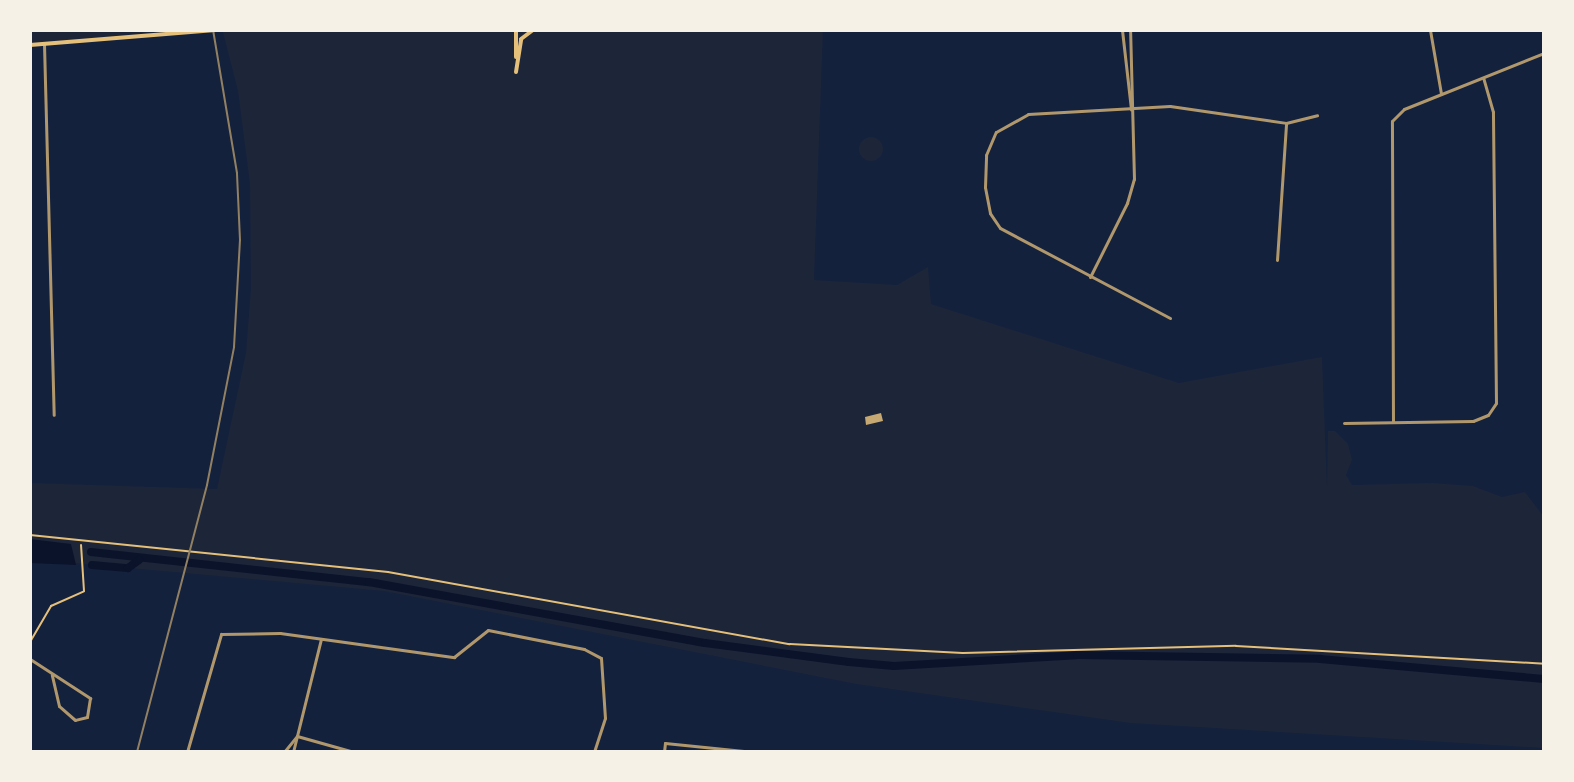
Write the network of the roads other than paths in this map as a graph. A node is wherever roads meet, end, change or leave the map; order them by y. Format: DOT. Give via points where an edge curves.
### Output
graph roads {
  1 [pos="215,30"];
  2 [pos="516,30"];
  3 [pos="533,30"];
  4 [pos="1122,30"];
  5 [pos="1130,30"];
  6 [pos="1430,30"];
  7 [pos="44,44"];
  8 [pos="30,45"];
  9 [pos="1544,53"];
  10 [pos="1483,78"];
  11 [pos="1441,94"];
  12 [pos="1131,109"];
  13 [pos="1317,115"];
  14 [pos="1286,123"];
  15 [pos="1277,260"];
  16 [pos="1090,277"];
  17 [pos="1170,318"];
  18 [pos="54,415"];
  19 [pos="1393,422"];
  20 [pos="1344,423"];
  21 [pos="321,639"];
  22 [pos="30,659"];
  23 [pos="52,675"];
  24 [pos="297,736"];
  25 [pos="664,750"];
  26 [pos="187,752"];
  27 [pos="284,752"];
  28 [pos="293,752"];
  29 [pos="354,752"];
  30 [pos="594,752"];
  31 [pos="754,752"];
  1 -- 7 [label="main road"];
  2 -- 3 [label="main road" via="516,72 521,39"];
  4 -- 12 [label="street"];
  5 -- 12 [label="street"];
  6 -- 11 [label="street"];
  7 -- 8 [label="main road"];
  7 -- 18 [label="street"];
  9 -- 10 [label="street"];
  10 -- 11 [label="street"];
  10 -- 19 [label="street" via="1493,112 1497,396 1488,415 1473,421"];
  11 -- 19 [label="street" via="1394,119"];
  12 -- 14 [label="street" via="1189,106"];
  12 -- 16 [label="street" via="1131,191"];
  12 -- 16 [label="street" via="1019,116 996,132 986,155 986,202 995,222 1009,235"];
  13 -- 14 [label="street"];
  14 -- 15 [label="street"];
  16 -- 17 [label="street"];
  19 -- 20 [label="street"];
  21 -- 24 [label="street"];
  21 -- 26 [label="street" via="254,631 221,634"];
  21 -- 30 [label="street" via="454,657 478,635 493,630 597,654 604,668 605,718"];
  22 -- 23 [label="street"];
  23 -- 23 [label="street" via="90,698 87,717 75,720 59,706"];
  24 -- 27 [label="street"];
  24 -- 28 [label="street"];
  24 -- 29 [label="street"];
  25 -- 31 [label="street" via="665,743"];
}
